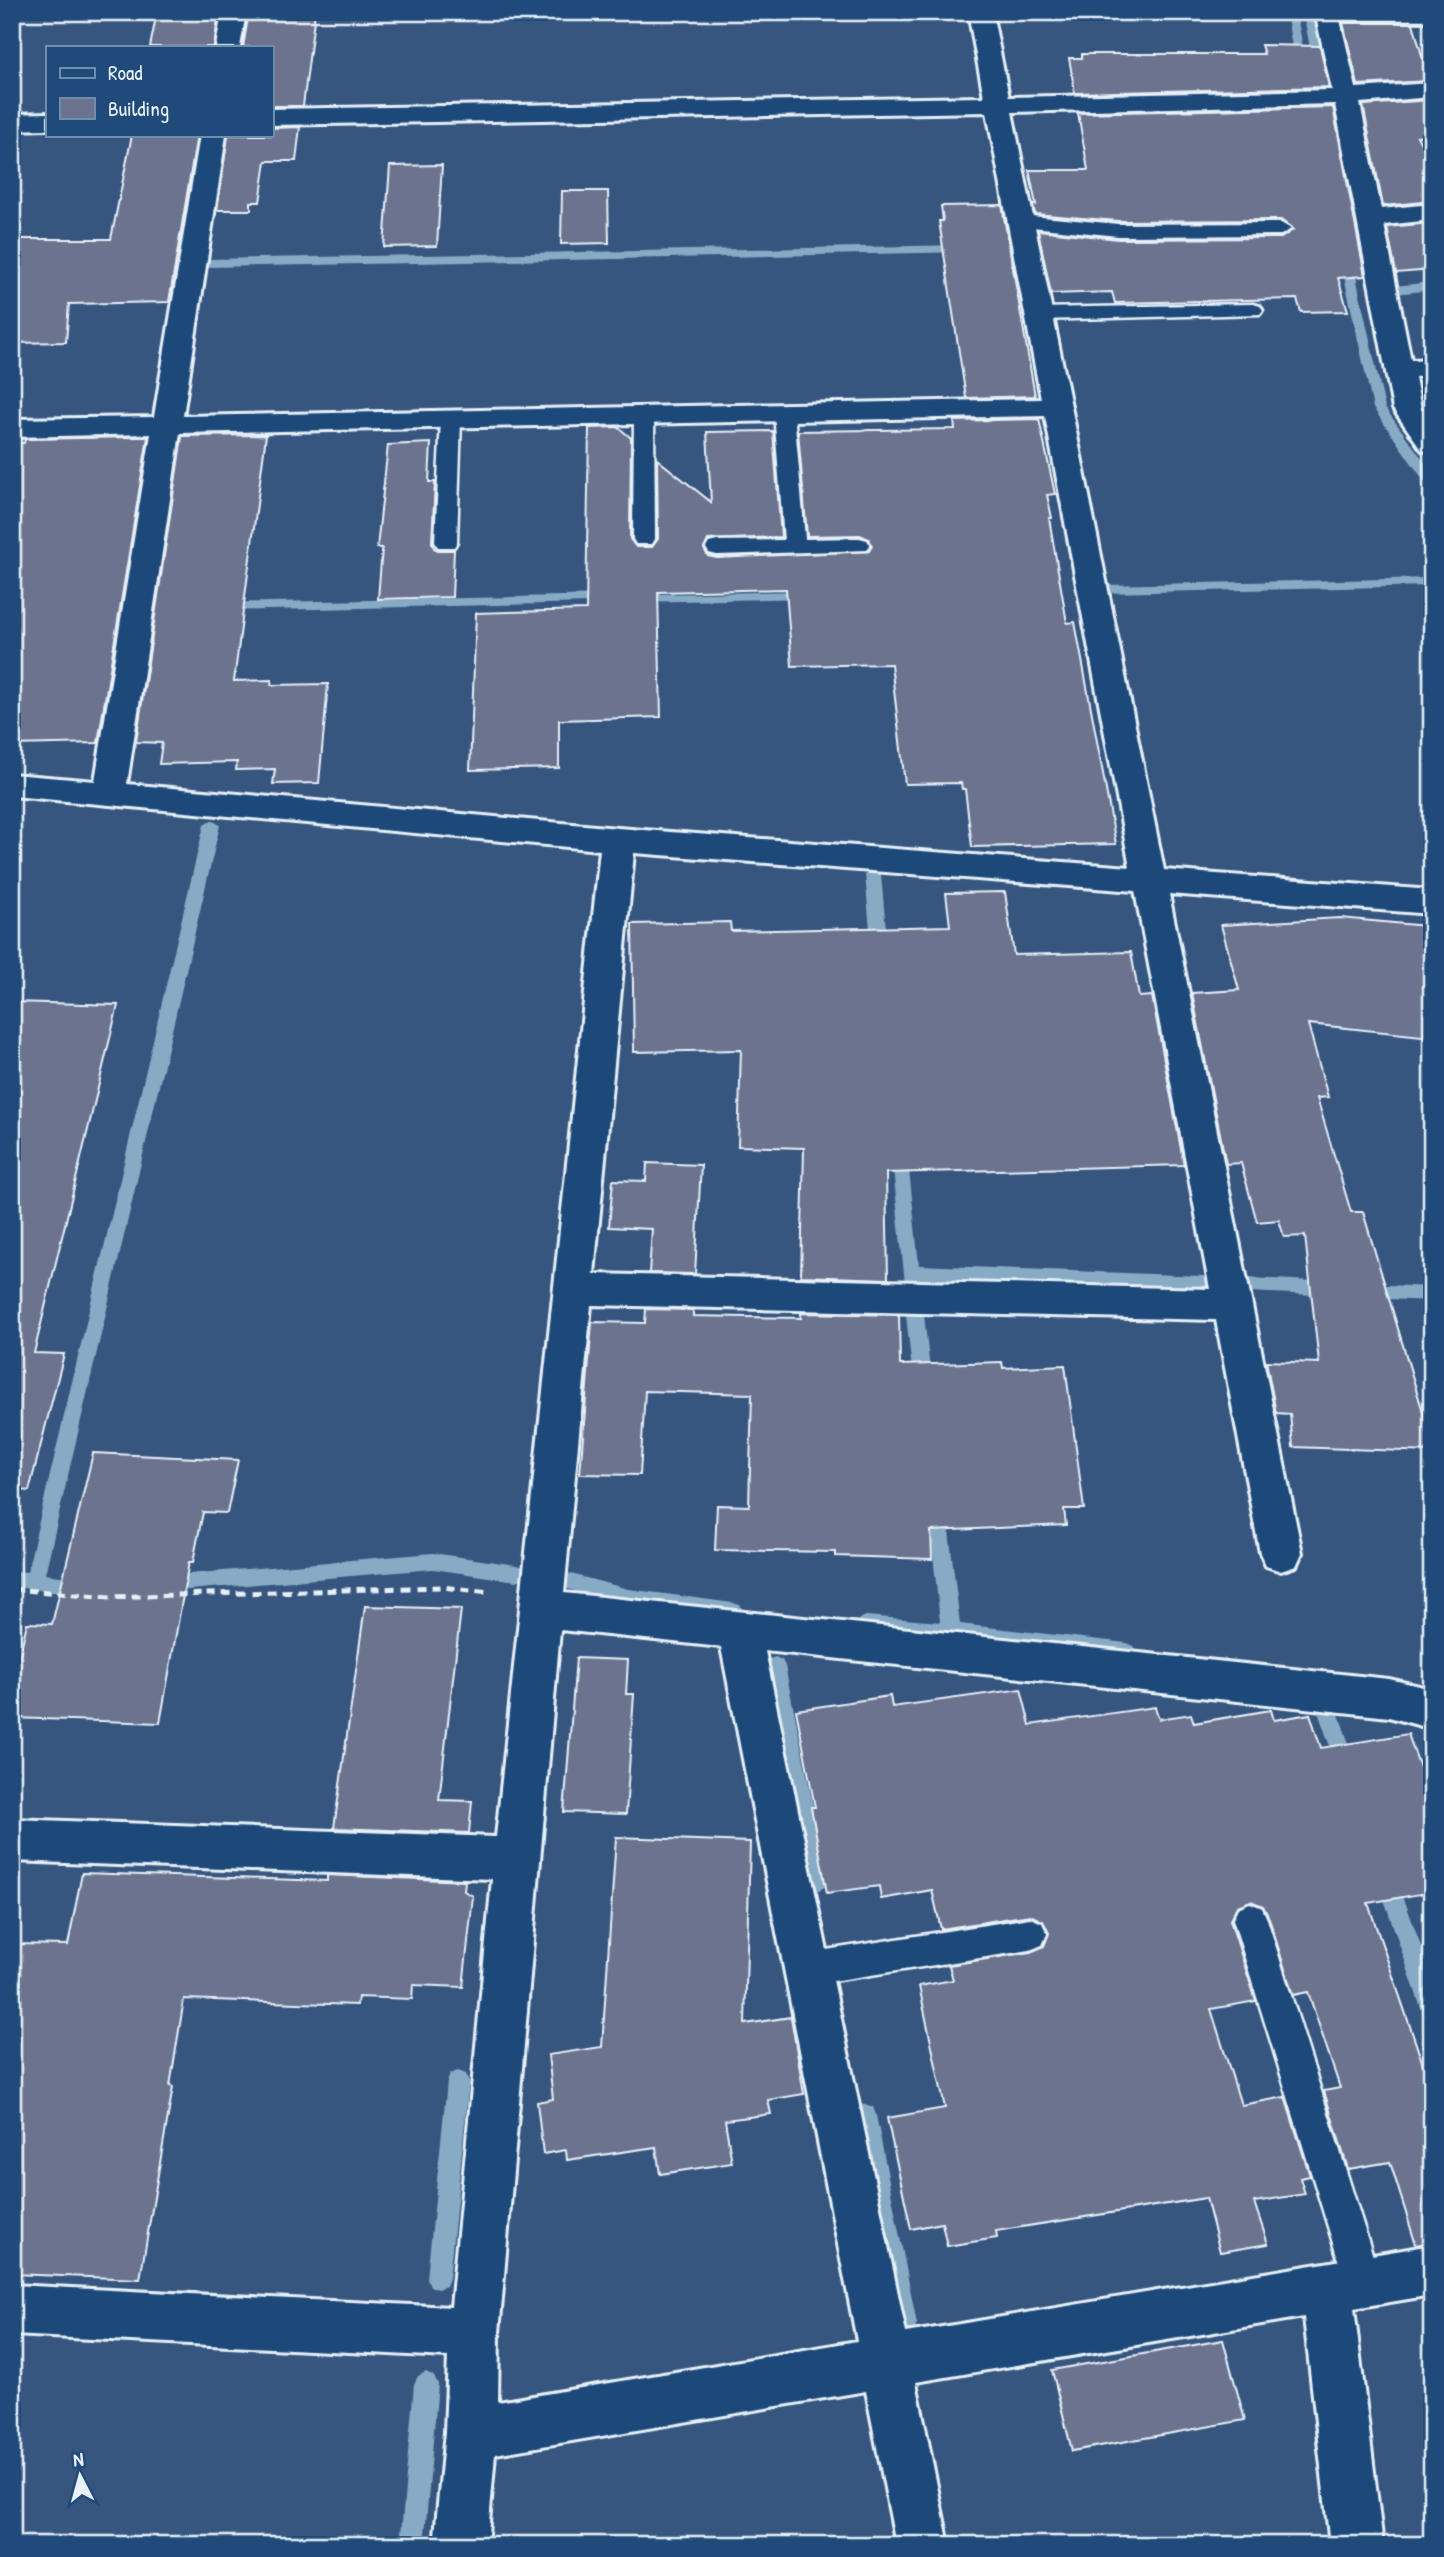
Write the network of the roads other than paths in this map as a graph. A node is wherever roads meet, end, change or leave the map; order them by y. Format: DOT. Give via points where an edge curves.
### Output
graph roads {
  1 [pos="234,12"];
  2 [pos="980,12"];
  3 [pos="1367,13"];
  4 [pos="1432,15"];
  5 [pos="228,46"];
  6 [pos="1432,90"];
  7 [pos="1342,97"];
  8 [pos="998,104"];
  9 [pos="273,117"];
  10 [pos="46,121"];
  11 [pos="12,122"];
  12 [pos="213,136"];
  13 [pos="1432,212"];
  14 [pos="1370,218"];
  15 [pos="1020,221"];
  16 [pos="1281,229"];
  17 [pos="1254,310"];
  18 [pos="1038,314"];
  19 [pos="1432,367"];
  20 [pos="1399,370"];
  21 [pos="1056,407"];
  22 [pos="784,412"];
  23 [pos="644,415"];
  24 [pos="451,419"];
  25 [pos="167,425"];
  26 [pos="12,428"];
  27 [pos="1432,444"];
  28 [pos="644,539"];
  29 [pos="446,542"];
  30 [pos="859,545"];
  31 [pos="794,546"];
  32 [pos="717,548"];
  33 [pos="12,785"];
  34 [pos="109,794"];
  35 [pos="618,840"];
  36 [pos="1148,878"];
  37 [pos="1432,902"];
  38 [pos="572,1289"];
  39 [pos="1232,1305"];
  40 [pos="1281,1553"];
  41 [pos="540,1604"];
  42 [pos="739,1630"];
  43 [pos="1432,1709"];
  44 [pos="12,1840"];
  45 [pos="516,1858"];
  46 [pos="1250,1919"];
  47 [pos="1030,1934"];
  48 [pos="807,1969"];
  49 [pos="1432,2270"];
  50 [pos="1345,2284"];
  51 [pos="12,2310"];
  52 [pos="474,2333"];
  53 [pos="886,2362"];
  54 [pos="471,2432"];
  55 [pos="460,2545"];
  56 [pos="923,2545"];
  57 [pos="1356,2545"];
  1 -- 5 [label="street"];
  2 -- 8 [label="street"];
  3 -- 4 [label="street"];
  3 -- 7 [label="street" via="1326,13"];
  6 -- 7 [label="street"];
  7 -- 8 [label="street"];
  7 -- 14 [label="street"];
  8 -- 9 [label="street"];
  8 -- 15 [label="street"];
  10 -- 11 [label="street"];
  12 -- 25 [label="street"];
  13 -- 14 [label="street"];
  14 -- 20 [label="street"];
  15 -- 16 [label="lane" via="1077,230"];
  15 -- 18 [label="street"];
  17 -- 18 [label="lane"];
  18 -- 21 [label="street"];
  19 -- 20 [label="street"];
  20 -- 27 [label="street" via="1407,409"];
  21 -- 22 [label="street"];
  21 -- 36 [label="street"];
  22 -- 23 [label="street"];
  22 -- 31 [label="lane"];
  23 -- 24 [label="street"];
  23 -- 28 [label="lane"];
  24 -- 25 [label="street"];
  24 -- 29 [label="lane"];
  25 -- 26 [label="street"];
  25 -- 34 [label="street"];
  30 -- 31 [label="lane"];
  31 -- 32 [label="lane"];
  33 -- 34 [label="street"];
  34 -- 35 [label="street"];
  35 -- 36 [label="street"];
  35 -- 38 [label="street"];
  36 -- 37 [label="street"];
  36 -- 39 [label="street"];
  38 -- 39 [label="street"];
  38 -- 41 [label="street"];
  39 -- 40 [label="street"];
  41 -- 42 [label="street"];
  41 -- 45 [label="street"];
  42 -- 43 [label="street" via="1389,1698"];
  42 -- 48 [label="street"];
  44 -- 45 [label="street"];
  45 -- 52 [label="street"];
  46 -- 50 [label="lane"];
  47 -- 48 [label="lane"];
  48 -- 53 [label="street"];
  49 -- 50 [label="street"];
  50 -- 53 [label="street"];
  50 -- 57 [label="street"];
  51 -- 52 [label="street"];
  52 -- 54 [label="street"];
  53 -- 54 [label="street"];
  53 -- 56 [label="street"];
  54 -- 55 [label="street"];
}
